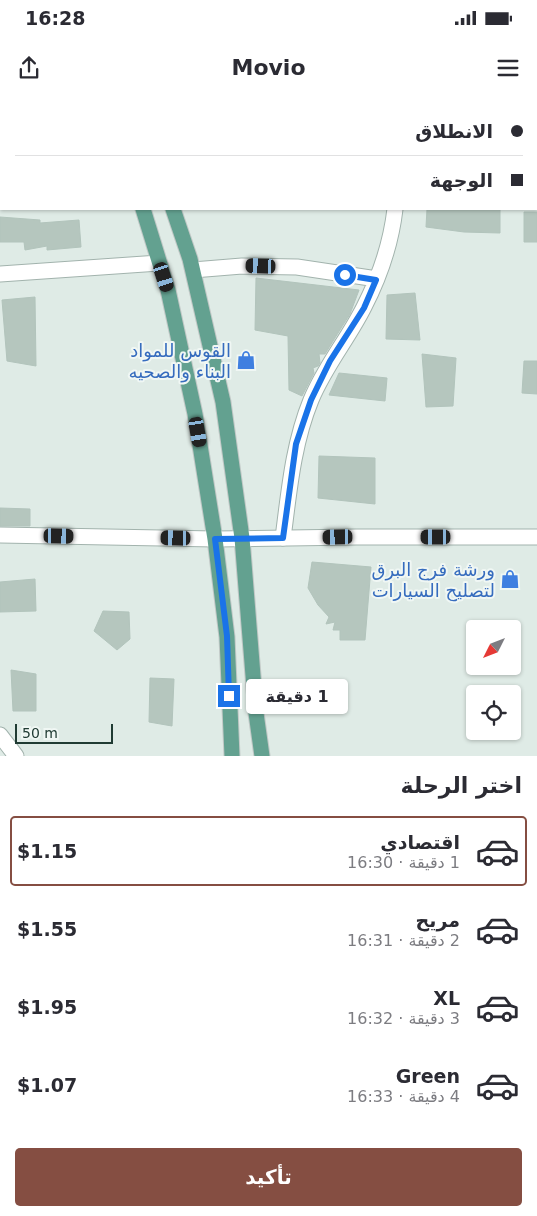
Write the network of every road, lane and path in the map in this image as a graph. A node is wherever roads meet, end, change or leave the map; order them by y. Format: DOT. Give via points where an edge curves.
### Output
graph roads {
  1 [pos="142,210"];
  2 [pos="173,210"];
  3 [pos="395,210"];
  4 [pos="159,263"];
  5 [pos="193,270"];
  6 [pos="0,274"];
  7 [pos="376,280"];
  8 [pos="0,535"];
  9 [pos="537,537"];
  10 [pos="242,538"];
  11 [pos="283,538"];
  12 [pos="215,539"];
  13 [pos="0,736"];
  14 [pos="16,756"];
  15 [pos="232,756"];
  16 [pos="262,756"];
  1 -- 4 [label="main road"];
  2 -- 5 [label="main road"];
  3 -- 7 [label="street" via="392,233"];
  4 -- 6 [label="street"];
  4 -- 12 [label="main road" via="195,414"];
  5 -- 7 [label="street" via="242,266 297,268"];
  5 -- 10 [label="main road" via="223,402"];
  7 -- 11 [label="street" via="364,308 330,361 311,400 296,444"];
  8 -- 12 [label="street"];
  9 -- 11 [label="street"];
  10 -- 11 [label="street"];
  10 -- 12 [label="street"];
  10 -- 16 [label="main road"];
  12 -- 15 [label="main road" via="227,636"];
  13 -- 14 [label="street"];
}
